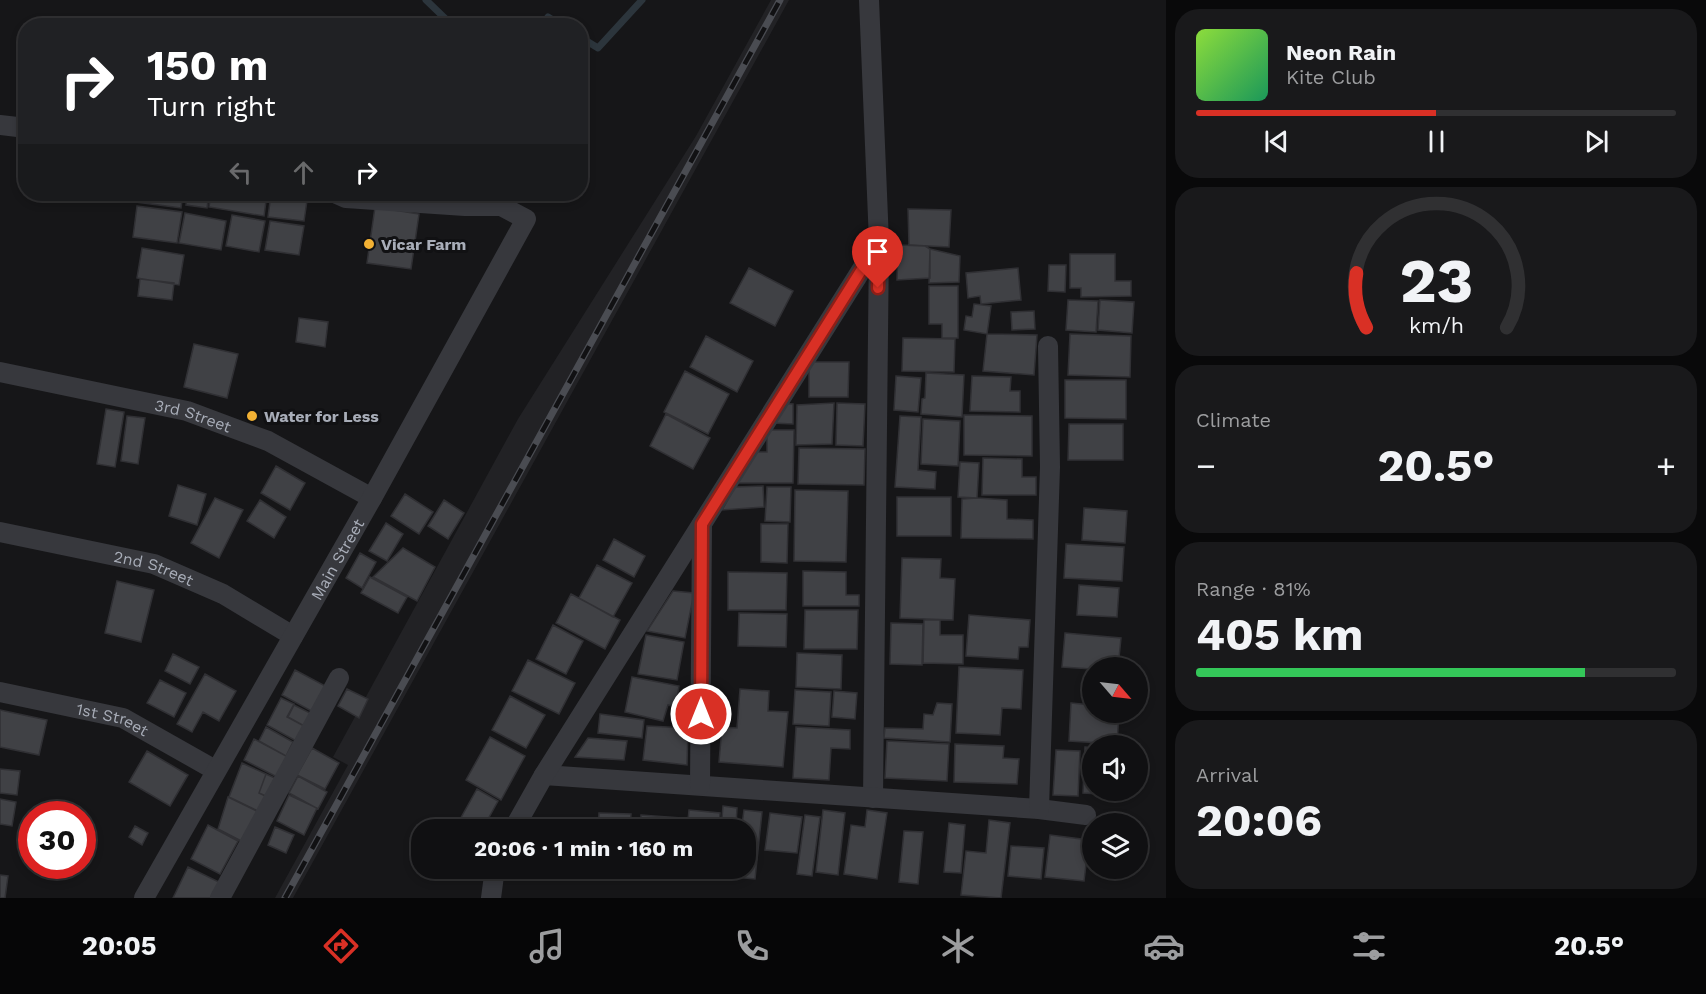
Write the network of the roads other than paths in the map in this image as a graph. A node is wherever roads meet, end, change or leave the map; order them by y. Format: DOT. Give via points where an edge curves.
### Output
graph roads {
  1 [pos="869,0"];
  2 [pos="0,125"];
  3 [pos="18,127"];
  4 [pos="391,201"];
  5 [pos="879,242"];
  6 [pos="1048,346"];
  7 [pos="0,372"];
  8 [pos="372,498"];
  9 [pos="702,524"];
  10 [pos="0,531"];
  11 [pos="293,636"];
  12 [pos="339,678"];
  13 [pos="0,692"];
  14 [pos="215,770"];
  15 [pos="544,775"];
  16 [pos="700,785"];
  17 [pos="873,798"];
  18 [pos="1039,809"];
  19 [pos="1082,814"];
  20 [pos="519,819"];
  21 [pos="494,879"];
  22 [pos="144,898"];
  23 [pos="220,898"];
  24 [pos="491,898"];
  1 -- 5 [label="street"];
  2 -- 3 [label="street"];
  4 -- 8 [label="street, Main Street" via="501,206 526,219"];
  5 -- 9 [label="street"];
  5 -- 17 [label="street"];
  6 -- 18 [label="street" via="1050,467"];
  7 -- 8 [label="street, 3rd Street" via="187,411 268,441"];
  8 -- 11 [label="street, Main Street"];
  9 -- 15 [label="street"];
  9 -- 16 [label="street"];
  10 -- 11 [label="street, 2nd Street" via="154,564 223,594"];
  11 -- 14 [label="street, Main Street"];
  12 -- 23 [label="street"];
  13 -- 14 [label="street, 1st Street" via="123,718"];
  14 -- 22 [label="street, Main Street"];
  15 -- 16 [label="street"];
  15 -- 20 [label="street"];
  16 -- 17 [label="street"];
  17 -- 18 [label="street"];
  18 -- 19 [label="street"];
  21 -- 24 [label="street"];
}
